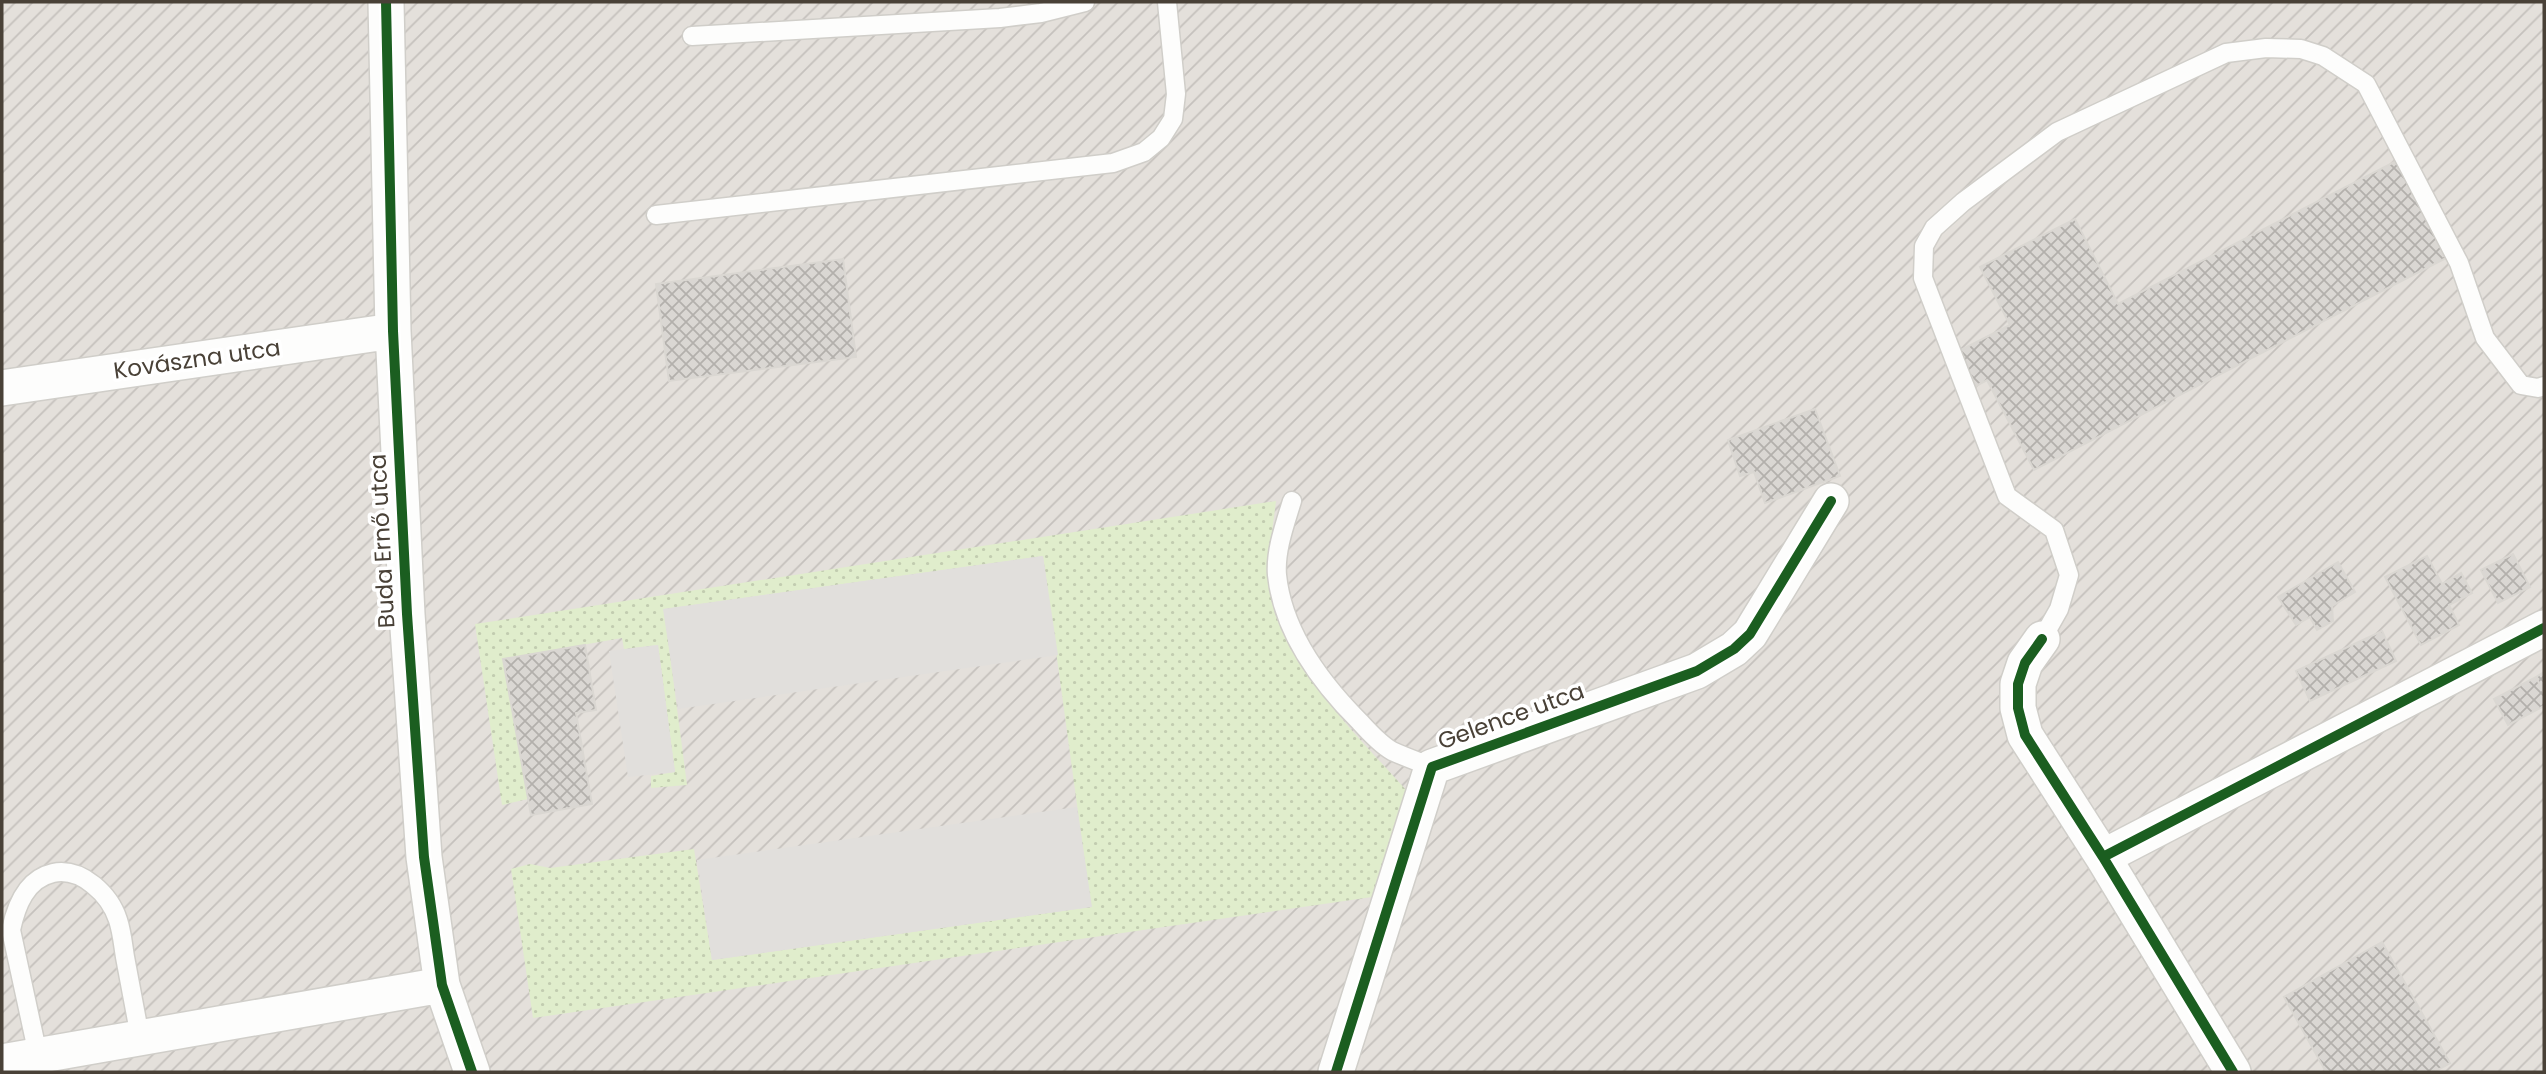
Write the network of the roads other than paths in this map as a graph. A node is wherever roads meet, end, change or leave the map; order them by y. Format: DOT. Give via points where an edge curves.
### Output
graph roads {
  1 [pos="386,2"];
  2 [pos="1085,2"];
  3 [pos="1167,2"];
  4 [pos="692,36"];
  5 [pos="656,215"];
  6 [pos="393,331"];
  7 [pos="2544,386"];
  8 [pos="2,388"];
  9 [pos="1293,501"];
  10 [pos="1831,501"];
  11 [pos="2544,628"];
  12 [pos="2042,639"];
  13 [pos="1432,767"];
  14 [pos="2103,857"];
  15 [pos="442,985"];
  16 [pos="140,1037"];
  17 [pos="38,1055"];
  18 [pos="2,1062"];
  19 [pos="472,1072"];
  20 [pos="1336,1072"];
  21 [pos="2233,1072"];
  1 -- 6 [label="street, Buda Ernő utca"];
  2 -- 4 [label="lane" via="1000,18"];
  3 -- 5 [label="lane" via="1176,94 1173,119 1161,138 1144,152 1113,163"];
  6 -- 8 [label="street, Kovászna utca"];
  6 -- 15 [label="street, Buda Ernő utca" via="423,843"];
  7 -- 12 [label="lane" via="2521,385 2485,338 2459,263 2366,84 2323,56 2301,49 2227,53 2057,132 1934,228 1924,246 1923,278 2007,496 2054,530 2069,575 2059,609"];
  9 -- 13 [label="lane" via="1277,573 1293,630 1340,702 1370,733 1391,750"];
  10 -- 13 [label="street, Gelence utca" via="1750,634 1734,649 1697,671"];
  11 -- 14 [label="street"];
  12 -- 14 [label="street" via="2025,663 2018,684 2025,735"];
  13 -- 20 [label="street, Gelence utca"];
  14 -- 21 [label="street"];
  15 -- 16 [label="street"];
  15 -- 19 [label="street, Buda Ernő utca"];
  16 -- 17 [label="street"];
  16 -- 17 [label="lane" via="118,918 99,888 62,871 34,882 15,911 11,930"];
  17 -- 18 [label="street"];
}
